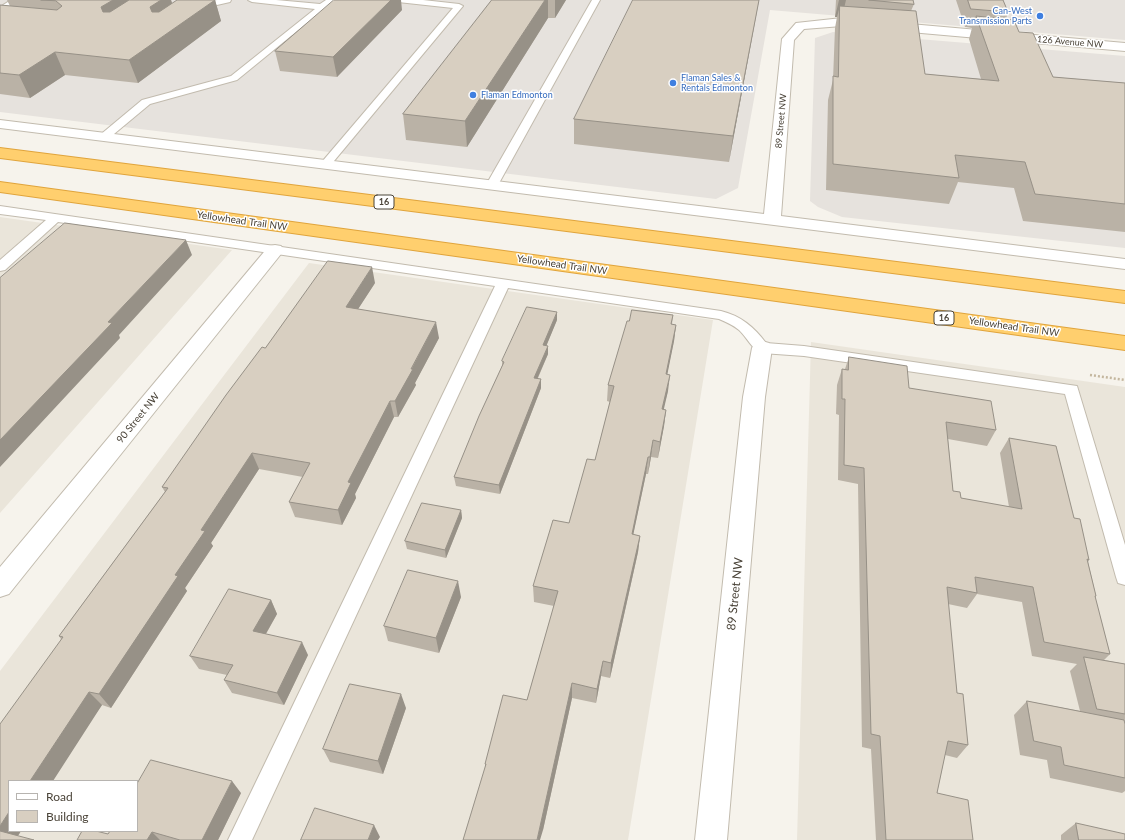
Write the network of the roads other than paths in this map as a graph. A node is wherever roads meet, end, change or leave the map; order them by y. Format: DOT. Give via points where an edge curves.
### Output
graph roads {
  1 [pos="17,0"];
  2 [pos="227,0"];
  3 [pos="252,0"];
  4 [pos="331,0"];
  5 [pos="398,0"];
  6 [pos="596,0"];
  7 [pos="322,7"];
  8 [pos="0,10"];
  9 [pos="185,15"];
  10 [pos="800,26"];
  11 [pos="1125,47"];
  12 [pos="0,124"];
  13 [pos="104,137"];
  14 [pos="0,153"];
  15 [pos="325,165"];
  16 [pos="492,185"];
  17 [pos="0,187"];
  18 [pos="0,210"];
  19 [pos="56,218"];
  20 [pos="772,220"];
  21 [pos="275,250"];
  22 [pos="1125,264"];
  23 [pos="0,267"];
  24 [pos="503,284"];
  25 [pos="1125,297"];
  26 [pos="1125,343"];
  27 [pos="762,348"];
  28 [pos="1125,577"];
  29 [pos="0,586"];
  30 [pos="240,840"];
  31 [pos="711,840"];
  1 -- 8 [label="lane"];
  2 -- 9 [label="lane" via="196,7"];
  3 -- 7 [label="lane"];
  4 -- 7 [label="lane"];
  5 -- 15 [label="lane" via="459,6"];
  6 -- 16 [label="lane"];
  7 -- 13 [label="lane" via="234,78 146,102"];
  10 -- 11 [label="street, 126 Avenue NW" via="842,22"];
  10 -- 20 [label="street, 89 Street NW" via="788,39"];
  12 -- 13 [label="street"];
  13 -- 15 [label="street"];
  14 -- 25 [label="highway, 16"];
  15 -- 16 [label="street"];
  16 -- 20 [label="street"];
  17 -- 26 [label="highway, Yellowhead Trail NW / 16"];
  18 -- 19 [label="lane"];
  19 -- 21 [label="lane"];
  19 -- 23 [label="lane"];
  20 -- 22 [label="street"];
  21 -- 24 [label="lane"];
  21 -- 29 [label="street, 90 Street NW"];
  24 -- 27 [label="lane" via="721,314 742,325"];
  24 -- 30 [label="lane"];
  27 -- 28 [label="lane" via="804,351 1072,390"];
  27 -- 31 [label="street, 89 Street NW" via="754,397"];
}
